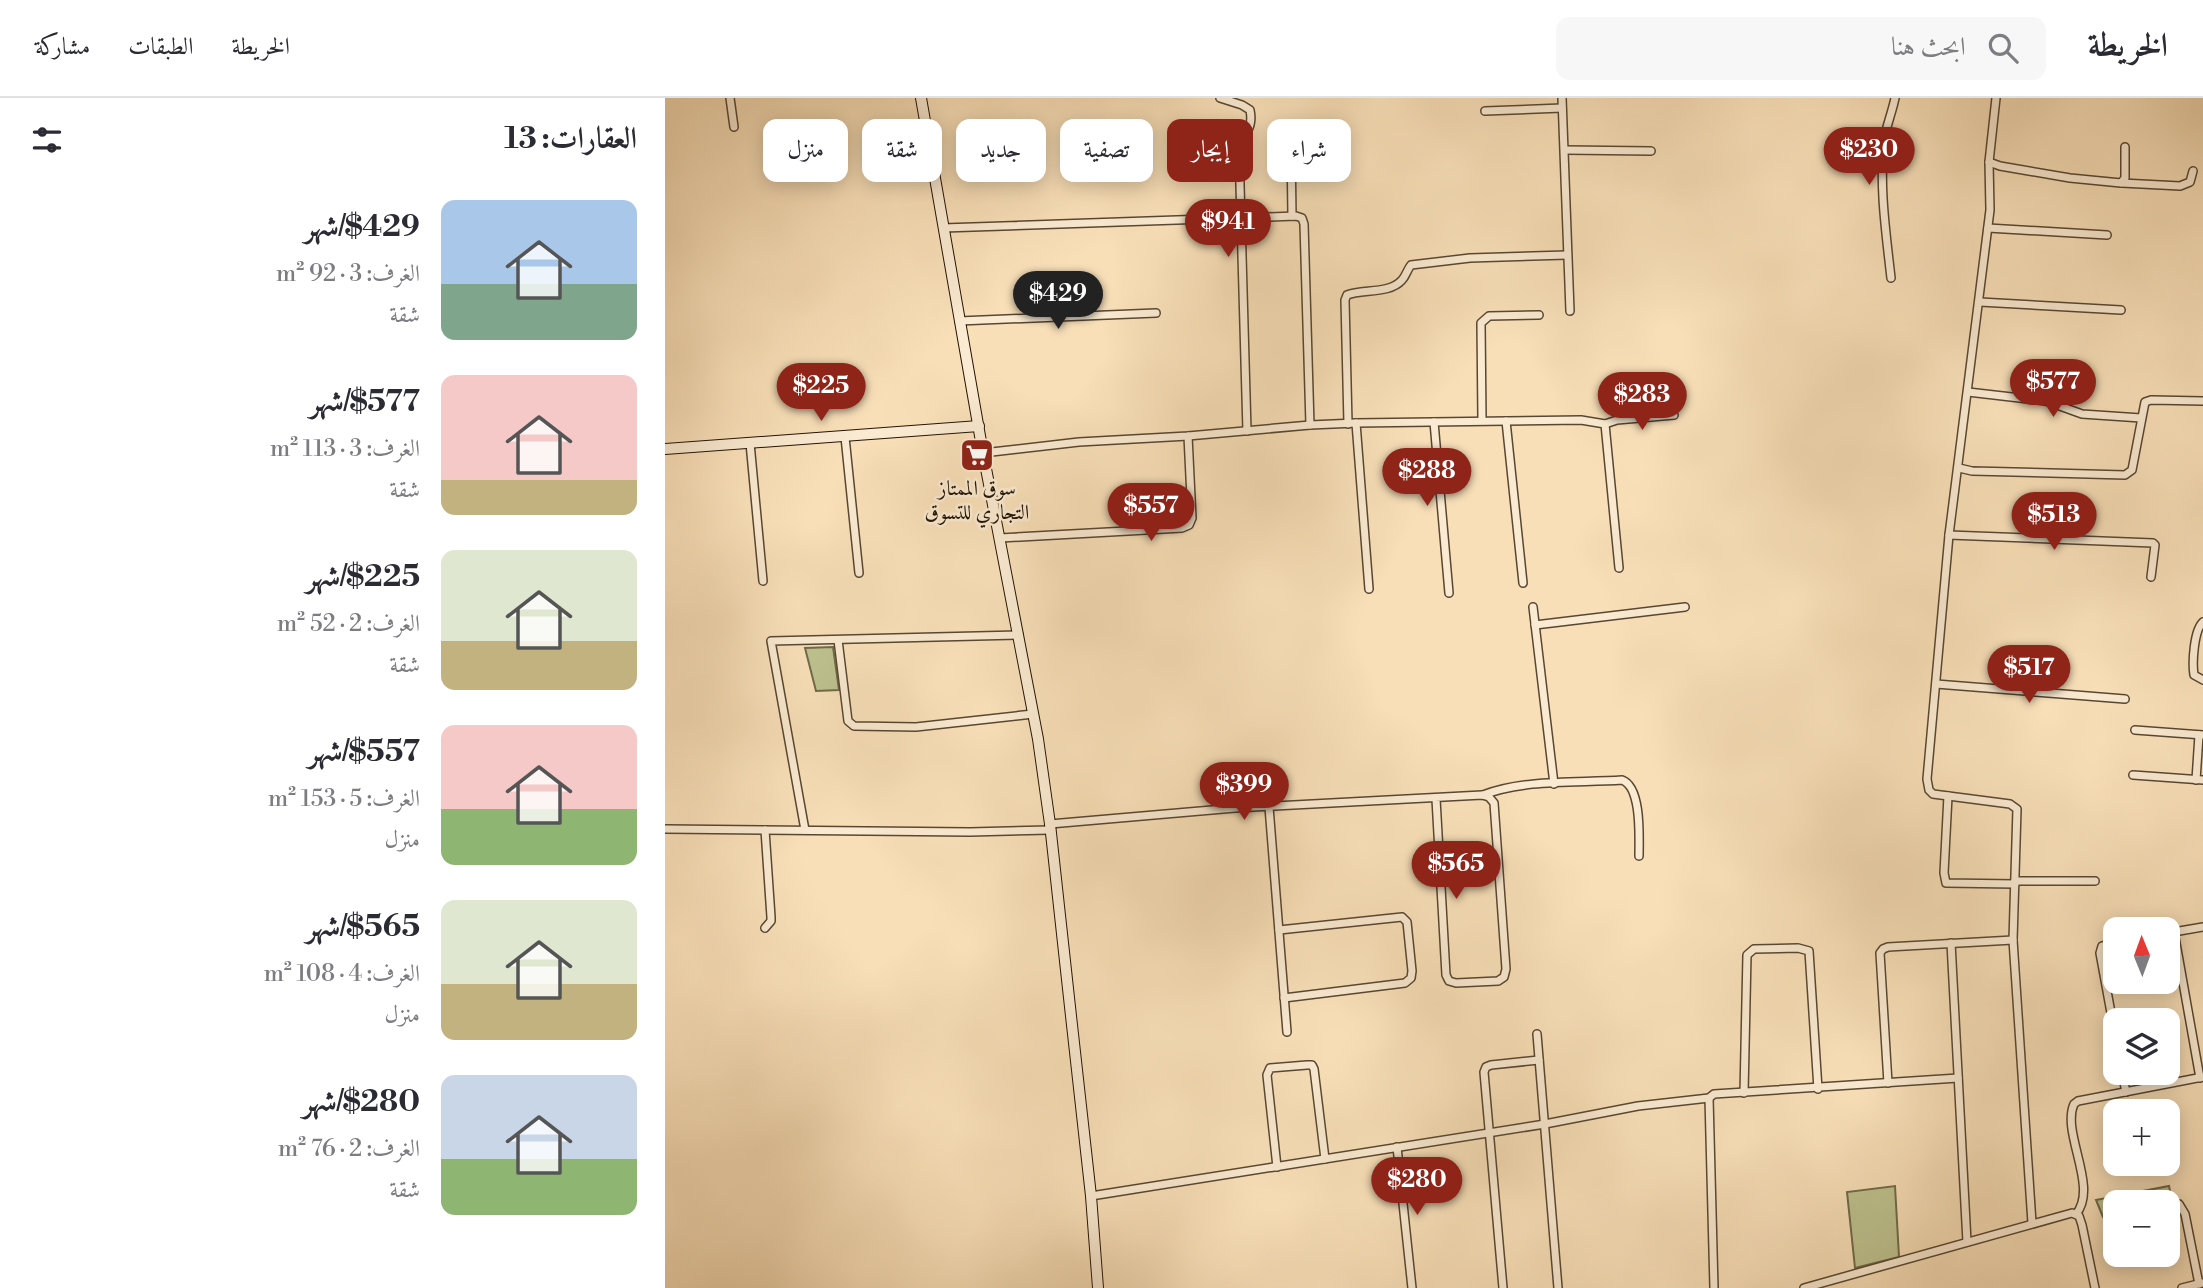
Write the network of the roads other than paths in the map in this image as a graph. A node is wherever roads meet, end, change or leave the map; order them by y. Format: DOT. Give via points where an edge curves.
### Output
graph roads {
  1 [pos="730,98"];
  2 [pos="921,98"];
  3 [pos="1220,98"];
  4 [pos="1562,98"];
  5 [pos="1895,98"];
  6 [pos="1996,98"];
  7 [pos="1562,108"];
  8 [pos="1485,111"];
  9 [pos="734,127"];
  10 [pos="2125,147"];
  11 [pos="1565,150"];
  12 [pos="1651,151"];
  13 [pos="1989,162"];
  14 [pos="2193,171"];
  15 [pos="1292,182"];
  16 [pos="2121,183"];
  17 [pos="1292,216"];
  18 [pos="1241,219"];
  19 [pos="943,228"];
  20 [pos="1988,228"];
  21 [pos="2107,235"];
  22 [pos="1567,255"];
  23 [pos="1891,278"];
  24 [pos="1980,302"];
  25 [pos="2121,310"];
  26 [pos="1570,311"];
  27 [pos="1156,313"];
  28 [pos="1539,315"];
  29 [pos="959,321"];
  30 [pos="1968,392"];
  31 [pos="2203,401"];
  32 [pos="1674,415"];
  33 [pos="2141,418"];
  34 [pos="1482,420"];
  35 [pos="1506,421"];
  36 [pos="1434,422"];
  37 [pos="1352,423"];
  38 [pos="1605,424"];
  39 [pos="1310,425"];
  40 [pos="979,426"];
  41 [pos="1247,431"];
  42 [pos="1188,436"];
  43 [pos="845,437"];
  44 [pos="750,443"];
  45 [pos="665,449"];
  46 [pos="983,453"];
  47 [pos="1959,468"];
  48 [pos="1949,535"];
  49 [pos="1000,538"];
  50 [pos="1619,568"];
  51 [pos="859,573"];
  52 [pos="2151,578"];
  53 [pos="763,581"];
  54 [pos="1523,583"];
  55 [pos="1369,589"];
  56 [pos="1449,593"];
  57 [pos="1533,607"];
  58 [pos="1685,607"];
  59 [pos="2203,622"];
  60 [pos="1535,625"];
  61 [pos="1019,635"];
  62 [pos="838,640"];
  63 [pos="2203,680"];
  64 [pos="1935,684"];
  65 [pos="2125,699"];
  66 [pos="1033,714"];
  67 [pos="2135,730"];
  68 [pos="2201,735"];
  69 [pos="2133,775"];
  70 [pos="2200,780"];
  71 [pos="1554,783"];
  72 [pos="1482,795"];
  73 [pos="1948,796"];
  74 [pos="1436,799"];
  75 [pos="1269,807"];
  76 [pos="1050,827"];
  77 [pos="665,829"];
  78 [pos="765,830"];
  79 [pos="804,830"];
  80 [pos="1640,856"];
  81 [pos="2095,881"];
  82 [pos="2015,883"];
  83 [pos="2203,927"];
  84 [pos="765,928"];
  85 [pos="1279,930"];
  86 [pos="2181,930"];
  87 [pos="2013,940"];
  88 [pos="1951,943"];
  89 [pos="2103,946"];
  90 [pos="2103,973"];
  91 [pos="2181,979"];
  92 [pos="1284,998"];
  93 [pos="1287,1032"];
  94 [pos="1537,1034"];
  95 [pos="1539,1060"];
  96 [pos="1958,1078"];
  97 [pos="2202,1078"];
  98 [pos="1888,1083"];
  99 [pos="2124,1085"];
  100 [pos="1818,1089"];
  101 [pos="1744,1093"];
  102 [pos="2126,1093"];
  103 [pos="1709,1098"];
  104 [pos="1545,1124"];
  105 [pos="1488,1132"];
  106 [pos="1397,1147"];
  107 [pos="1325,1159"];
  108 [pos="1277,1167"];
  109 [pos="1091,1196"];
  110 [pos="2180,1206"];
  111 [pos="2075,1214"];
  112 [pos="2032,1223"];
  113 [pos="1967,1242"];
  114 [pos="2201,1283"];
  115 [pos="1098,1288"];
  116 [pos="1412,1288"];
  117 [pos="1503,1288"];
  118 [pos="1558,1288"];
  119 [pos="1714,1288"];
  120 [pos="1804,1288"];
  121 [pos="2095,1288"];
  122 [pos="2182,1288"];
  1 -- 9 [label="street"];
  2 -- 19 [label="main road"];
  3 -- 18 [label="street" via="1250,110 1252,120 1239,150"];
  4 -- 7 [label="street"];
  5 -- 23 [label="street" via="1884,139 1883,165"];
  6 -- 13 [label="street"];
  7 -- 8 [label="street"];
  7 -- 11 [label="street"];
  10 -- 16 [label="street"];
  11 -- 12 [label="street"];
  11 -- 22 [label="street"];
  13 -- 16 [label="street"];
  13 -- 20 [label="street"];
  14 -- 16 [label="street" via="2190,182 2180,186"];
  15 -- 17 [label="street"];
  17 -- 18 [label="street"];
  17 -- 39 [label="street" via="1304,224"];
  18 -- 19 [label="street"];
  18 -- 41 [label="street"];
  19 -- 29 [label="main road"];
  20 -- 21 [label="street"];
  20 -- 24 [label="street"];
  22 -- 26 [label="street"];
  22 -- 37 [label="street" via="1417,264 1408,268 1395,286 1347,295"];
  24 -- 25 [label="street"];
  24 -- 30 [label="street"];
  27 -- 29 [label="street"];
  28 -- 34 [label="street" via="1489,316 1481,323"];
  29 -- 40 [label="main road"];
  30 -- 33 [label="street" via="2046,401 2083,414"];
  30 -- 47 [label="street"];
  31 -- 33 [label="street" via="2147,400"];
  32 -- 38 [label="street"];
  33 -- 47 [label="street" via="2132,470 2125,475"];
  34 -- 35 [label="street"];
  34 -- 36 [label="street"];
  35 -- 38 [label="street"];
  35 -- 54 [label="street"];
  36 -- 37 [label="street"];
  36 -- 56 [label="street"];
  37 -- 39 [label="street"];
  37 -- 55 [label="street"];
  38 -- 50 [label="street"];
  39 -- 41 [label="street"];
  40 -- 43 [label="main road"];
  40 -- 46 [label="main road"];
  41 -- 42 [label="street"];
  42 -- 46 [label="street"];
  42 -- 49 [label="street" via="1189,525"];
  43 -- 44 [label="main road"];
  43 -- 51 [label="street"];
  44 -- 45 [label="main road"];
  44 -- 53 [label="street"];
  46 -- 49 [label="main road"];
  47 -- 48 [label="street"];
  48 -- 52 [label="street" via="2153,542"];
  48 -- 64 [label="street"];
  49 -- 61 [label="main road"];
  57 -- 60 [label="street"];
  58 -- 60 [label="street"];
  59 -- 63 [label="street" via="2192,665 2194,675"];
  60 -- 71 [label="street"];
  61 -- 62 [label="street"];
  61 -- 66 [label="main road"];
  62 -- 66 [label="street" via="848,721 854,726 916,727"];
  62 -- 79 [label="street" via="771,641"];
  64 -- 65 [label="street"];
  64 -- 73 [label="street" via="1927,779 1931,792"];
  66 -- 76 [label="main road"];
  67 -- 68 [label="street"];
  68 -- 70 [label="street"];
  69 -- 70 [label="street"];
  71 -- 72 [label="street"];
  71 -- 80 [label="street" via="1628,782 1637,805"];
  72 -- 74 [label="street"];
  72 -- 74 [label="street" via="1494,803 1507,969 1498,981 1456,983 1446,975"];
  73 -- 82 [label="street" via="2016,807"];
  73 -- 82 [label="street" via="1946,883"];
  74 -- 75 [label="street"];
  75 -- 76 [label="street"];
  75 -- 85 [label="street"];
  76 -- 79 [label="street" via="970,832"];
  76 -- 109 [label="main road"];
  77 -- 78 [label="street"];
  78 -- 79 [label="street"];
  78 -- 84 [label="street" via="771,917"];
  81 -- 82 [label="street"];
  82 -- 87 [label="street"];
  83 -- 86 [label="street"];
  85 -- 92 [label="street"];
  85 -- 92 [label="street" via="1402,917 1407,922 1412,971 1405,983"];
  87 -- 88 [label="street"];
  87 -- 112 [label="street"];
  88 -- 96 [label="street"];
  88 -- 98 [label="street" via="1888,947 1880,953"];
  89 -- 90 [label="street"];
  91 -- 97 [label="street"];
  92 -- 93 [label="street"];
  94 -- 95 [label="street"];
  95 -- 104 [label="street"];
  95 -- 105 [label="street" via="1486,1067"];
  96 -- 98 [label="street"];
  96 -- 113 [label="street"];
  97 -- 102 [label="street"];
  98 -- 100 [label="street"];
  99 -- 102 [label="street"];
  100 -- 101 [label="street"];
  100 -- 101 [label="street" via="1810,953 1798,948 1754,949 1747,955"];
  101 -- 103 [label="street"];
  102 -- 111 [label="street" via="2078,1101 2072,1107 2084,1192 2082,1207"];
  103 -- 104 [label="street"];
  103 -- 119 [label="street"];
  104 -- 105 [label="street"];
  104 -- 118 [label="street"];
  105 -- 106 [label="street"];
  105 -- 117 [label="street"];
  106 -- 107 [label="street"];
  106 -- 116 [label="street"];
  107 -- 108 [label="street"];
  107 -- 108 [label="street" via="1312,1065 1270,1068"];
  108 -- 109 [label="street"];
  109 -- 115 [label="main road"];
  110 -- 114 [label="street"];
  111 -- 112 [label="street"];
  111 -- 121 [label="street" via="2082,1225"];
  112 -- 113 [label="street"];
  113 -- 120 [label="street"];
  114 -- 122 [label="street"];
}
